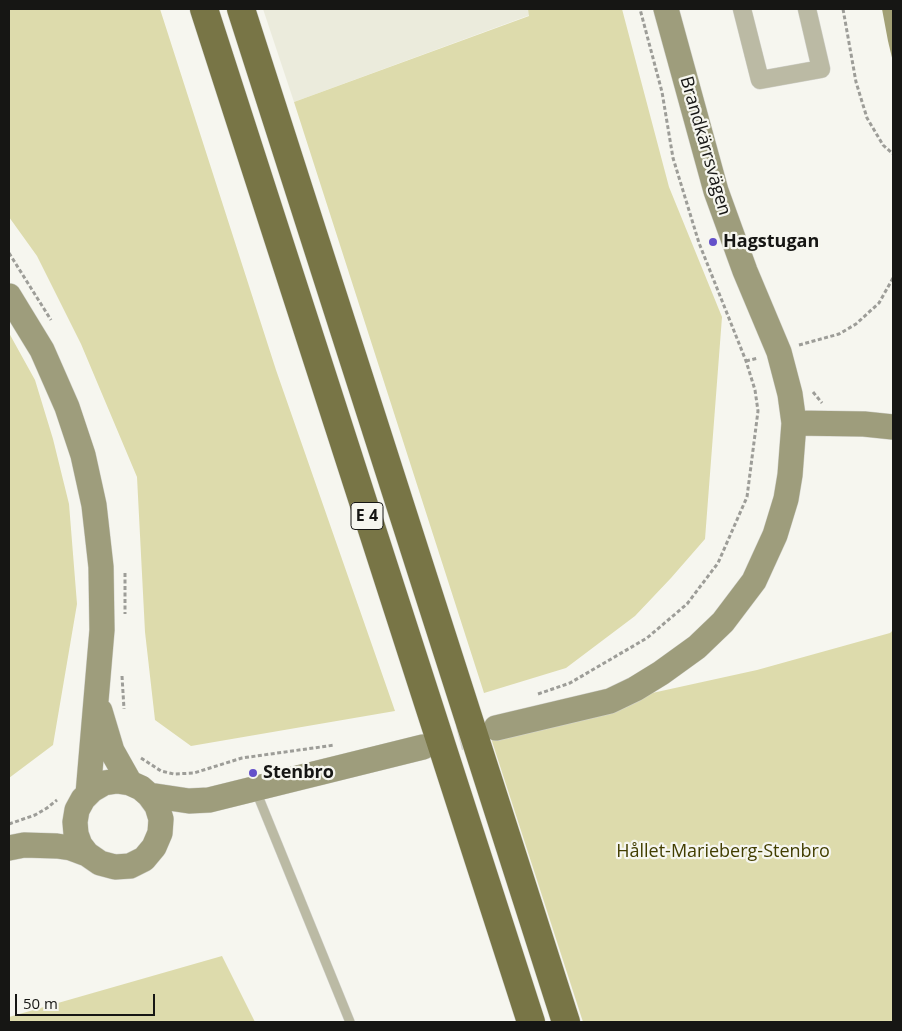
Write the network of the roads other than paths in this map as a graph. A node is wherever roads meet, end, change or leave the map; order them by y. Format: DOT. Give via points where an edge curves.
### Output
graph roads {
  1 [pos="204,9"];
  2 [pos="241,9"];
  3 [pos="666,9"];
  4 [pos="742,9"];
  5 [pos="808,9"];
  6 [pos="9,296"];
  7 [pos="794,423"];
  8 [pos="893,427"];
  9 [pos="97,696"];
  10 [pos="496,728"];
  11 [pos="423,746"];
  12 [pos="255,788"];
  13 [pos="140,789"];
  14 [pos="208,800"];
  15 [pos="75,801"];
  16 [pos="160,833"];
  17 [pos="16,846"];
  18 [pos="87,854"];
  19 [pos="350,1022"];
  20 [pos="531,1022"];
  21 [pos="566,1022"];
  1 -- 20 [label="highway, E 4"];
  2 -- 21 [label="highway, E 4"];
  3 -- 7 [label="street, Brandkärrsvägen" via="716,191 745,271 787,349"];
  4 -- 5 [label="street" via="760,80 821,70"];
  6 -- 9 [label="street" via="42,350 67,407 83,455 101,567 102,630"];
  7 -- 8 [label="street"];
  7 -- 10 [label="street, Brandkärrsvägen" via="790,475 782,517 754,581 723,622 697,647 661,673 610,701"];
  9 -- 13 [label="street" via="112,751"];
  9 -- 15 [label="street"];
  11 -- 12 [label="street"];
  12 -- 14 [label="street"];
  12 -- 19 [label="lane"];
  13 -- 14 [label="street" via="189,801"];
  13 -- 15 [label="street" via="117,781 104,783"];
  13 -- 16 [label="street" via="157,806 161,819"];
  14 -- 16 [label="street"];
  15 -- 17 [label="street" via="55,827"];
  15 -- 18 [label="street" via="76,834"];
  16 -- 18 [label="street" via="144,859 130,866 107,865"];
  17 -- 18 [label="street" via="57,846"];
}
